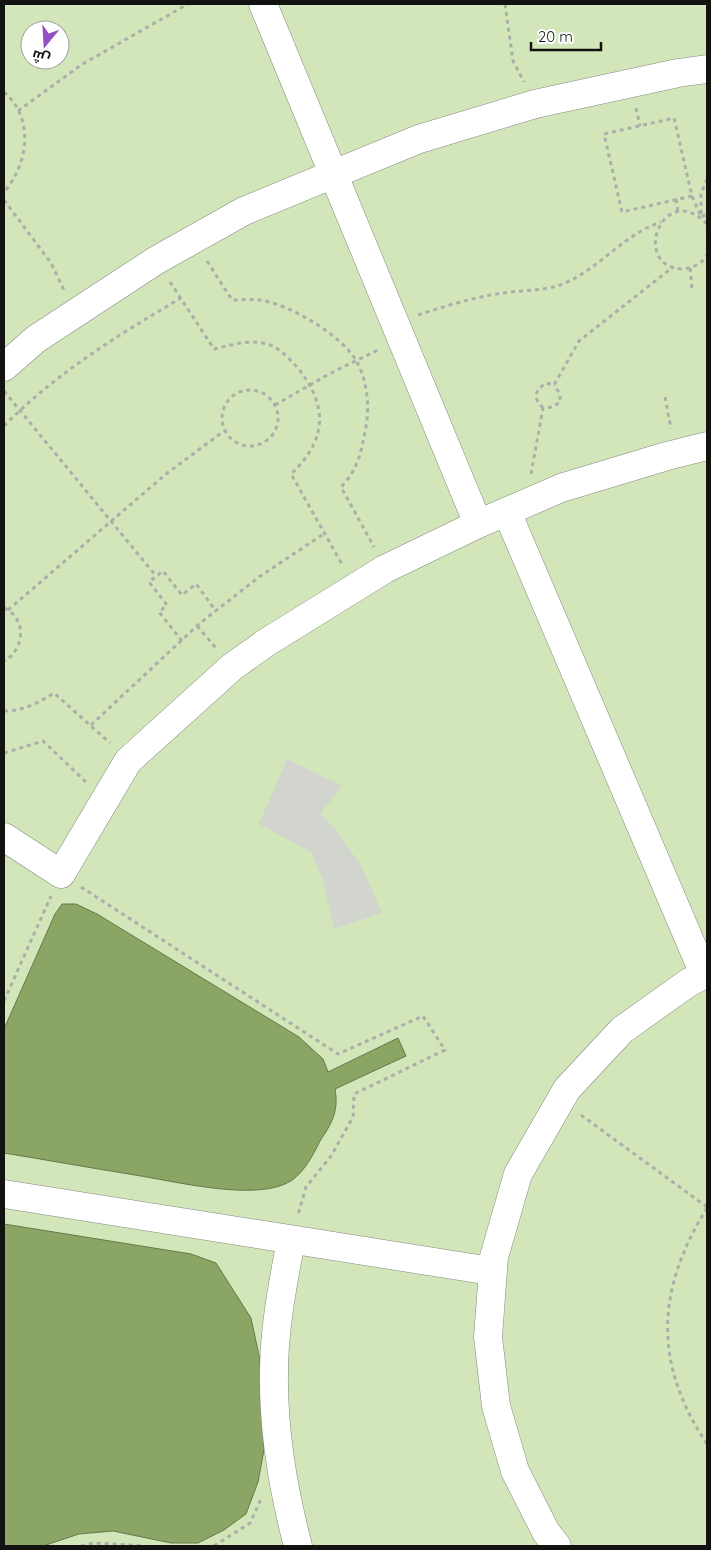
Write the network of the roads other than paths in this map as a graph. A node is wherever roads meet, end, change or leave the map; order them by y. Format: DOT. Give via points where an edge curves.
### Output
graph roads {
  1 [pos="263,4"];
  2 [pos="707,69"];
  3 [pos="335,174"];
  4 [pos="4,367"];
  5 [pos="707,446"];
  6 [pos="519,507"];
  7 [pos="478,524"];
  8 [pos="4,837"];
  9 [pos="706,974"];
  10 [pos="4,1194"];
  11 [pos="291,1240"];
  12 [pos="492,1271"];
  13 [pos="298,1546"];
  14 [pos="556,1546"];
  1 -- 3 [label="lane"];
  2 -- 3 [label="lane" via="535,104 419,139"];
  3 -- 4 [label="lane" via="244,211 155,261 36,339"];
  3 -- 7 [label="lane"];
  5 -- 6 [label="lane" via="561,488"];
  6 -- 7 [label="lane"];
  6 -- 9 [label="lane"];
  7 -- 8 [label="lane" via="354,587 232,667 128,761 61,874"];
  9 -- 12 [label="lane" via="622,1030 560,1099 518,1174"];
  10 -- 11 [label="lane"];
  11 -- 12 [label="lane"];
  11 -- 13 [label="lane" via="281,1296 274,1372 277,1436"];
  12 -- 14 [label="lane" via="488,1338 496,1406 515,1471"];
}
